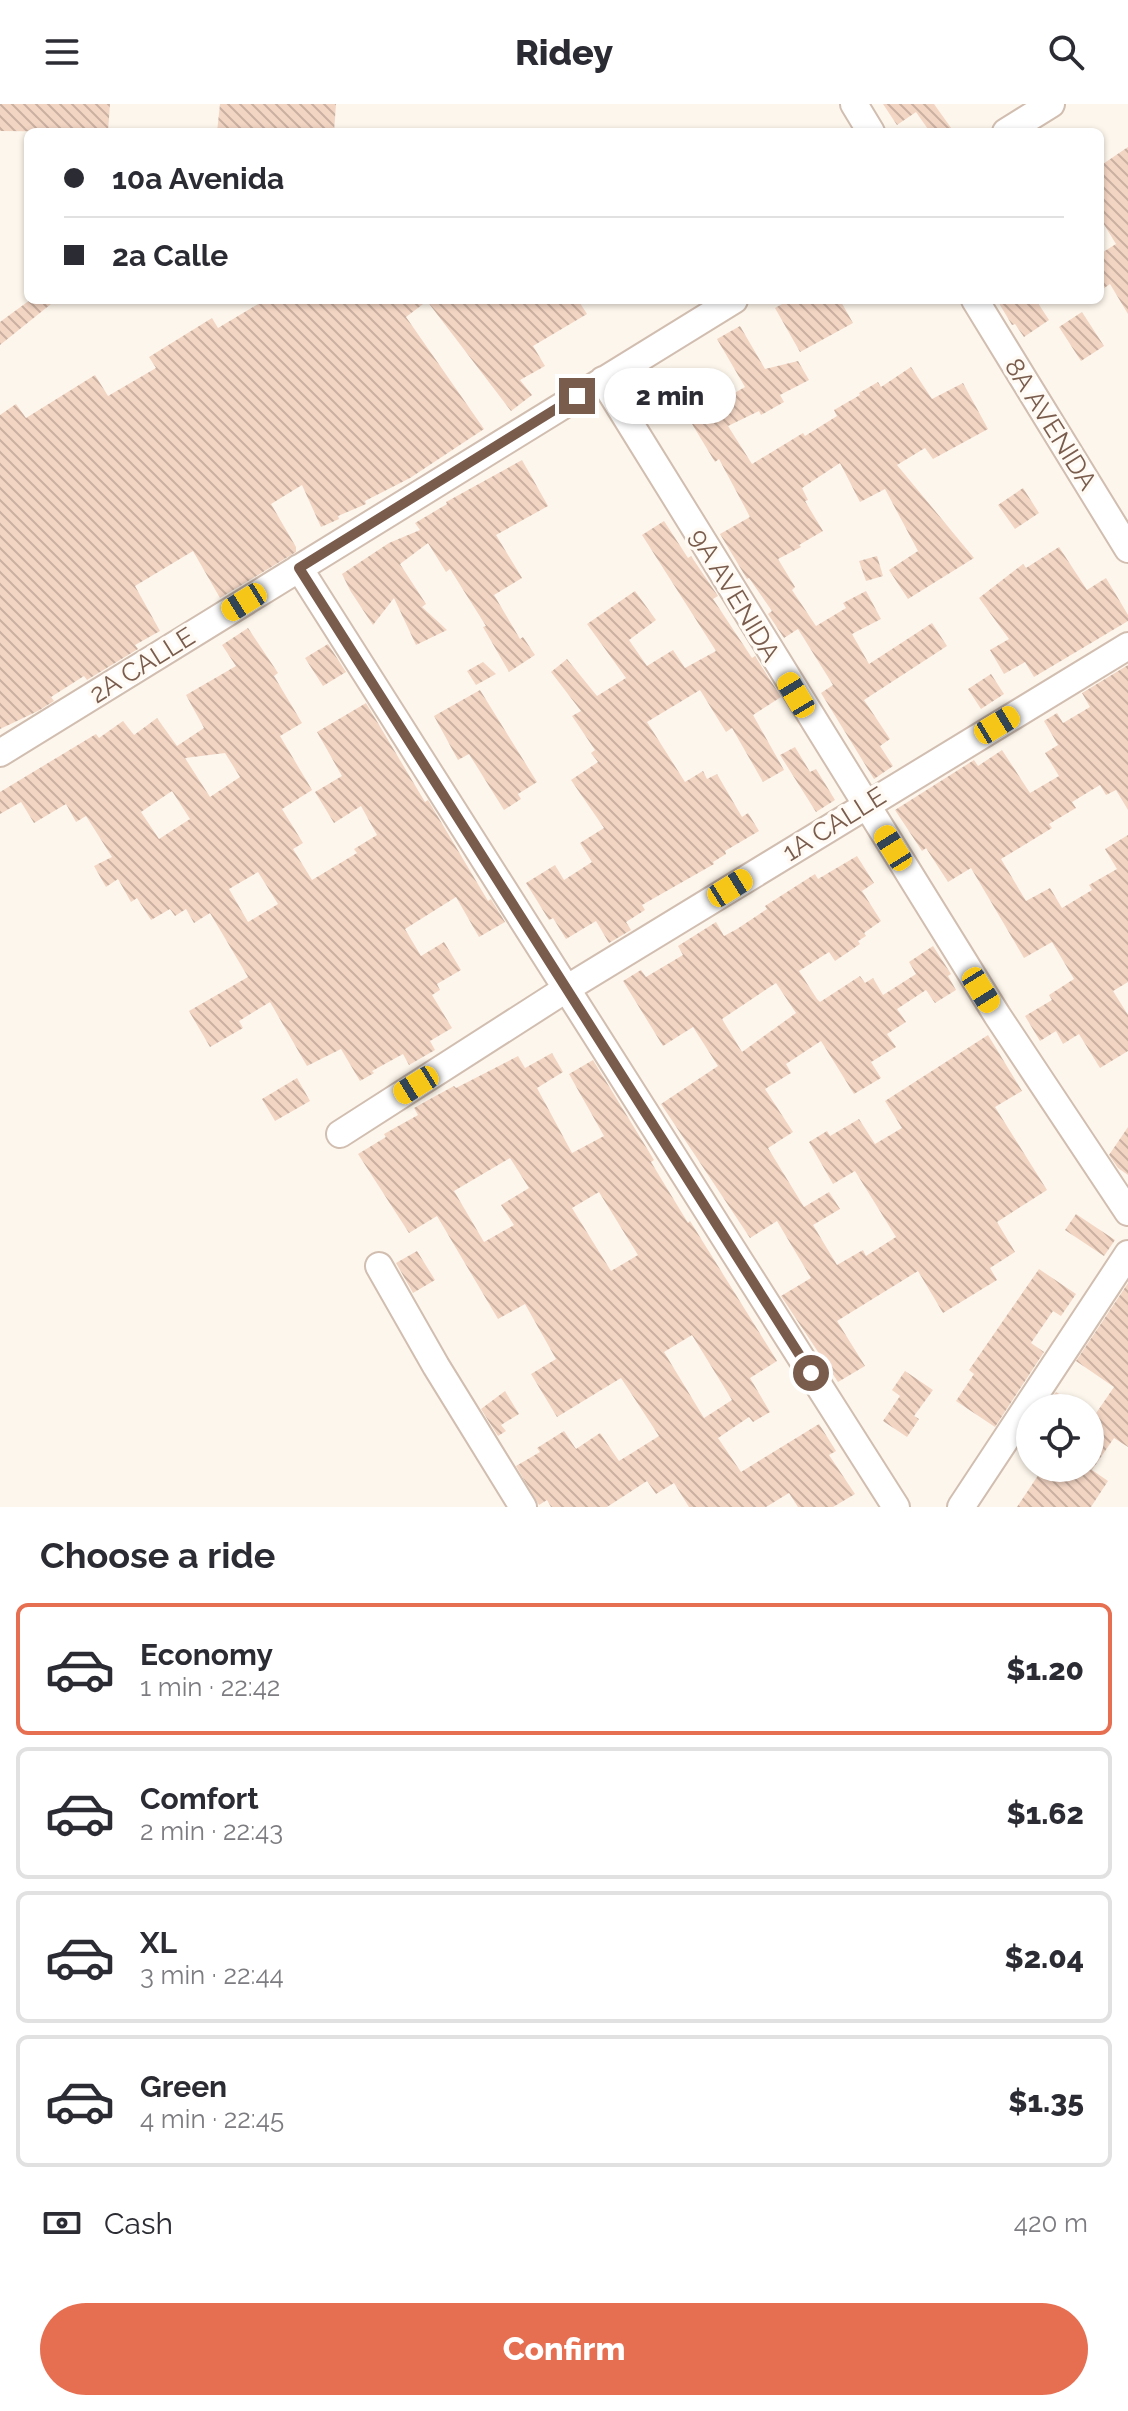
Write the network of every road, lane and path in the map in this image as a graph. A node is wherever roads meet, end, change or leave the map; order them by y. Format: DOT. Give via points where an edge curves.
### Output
graph roads {
  1 [pos="854,104"];
  2 [pos="1051,104"];
  3 [pos="869,128"];
  4 [pos="1012,128"];
  5 [pos="727,304"];
  6 [pos="977,304"];
  7 [pos="603,380"];
  8 [pos="1128,549"];
  9 [pos="299,568"];
  10 [pos="1128,646"];
  11 [pos="0,753"];
  12 [pos="866,804"];
  13 [pos="566,989"];
  14 [pos="340,1134"];
  15 [pos="1128,1212"];
  16 [pos="1128,1254"];
  17 [pos="379,1266"];
  18 [pos="523,1507"];
  19 [pos="896,1507"];
  20 [pos="961,1507"];
  1 -- 3 [label="street"];
  2 -- 4 [label="street"];
  5 -- 7 [label="street, 2A CALLE"];
  6 -- 8 [label="street, 8A AVENIDA"];
  7 -- 9 [label="street, 2A CALLE"];
  7 -- 12 [label="street, 9A AVENIDA"];
  9 -- 11 [label="street, 2A CALLE"];
  9 -- 13 [label="street"];
  10 -- 12 [label="street, 1A CALLE"];
  12 -- 13 [label="street, 1A CALLE"];
  12 -- 15 [label="street, 9A AVENIDA" via="1005,1028"];
  13 -- 14 [label="street, 1A CALLE"];
  13 -- 19 [label="street"];
  16 -- 20 [label="street"];
  17 -- 18 [label="street"];
}
